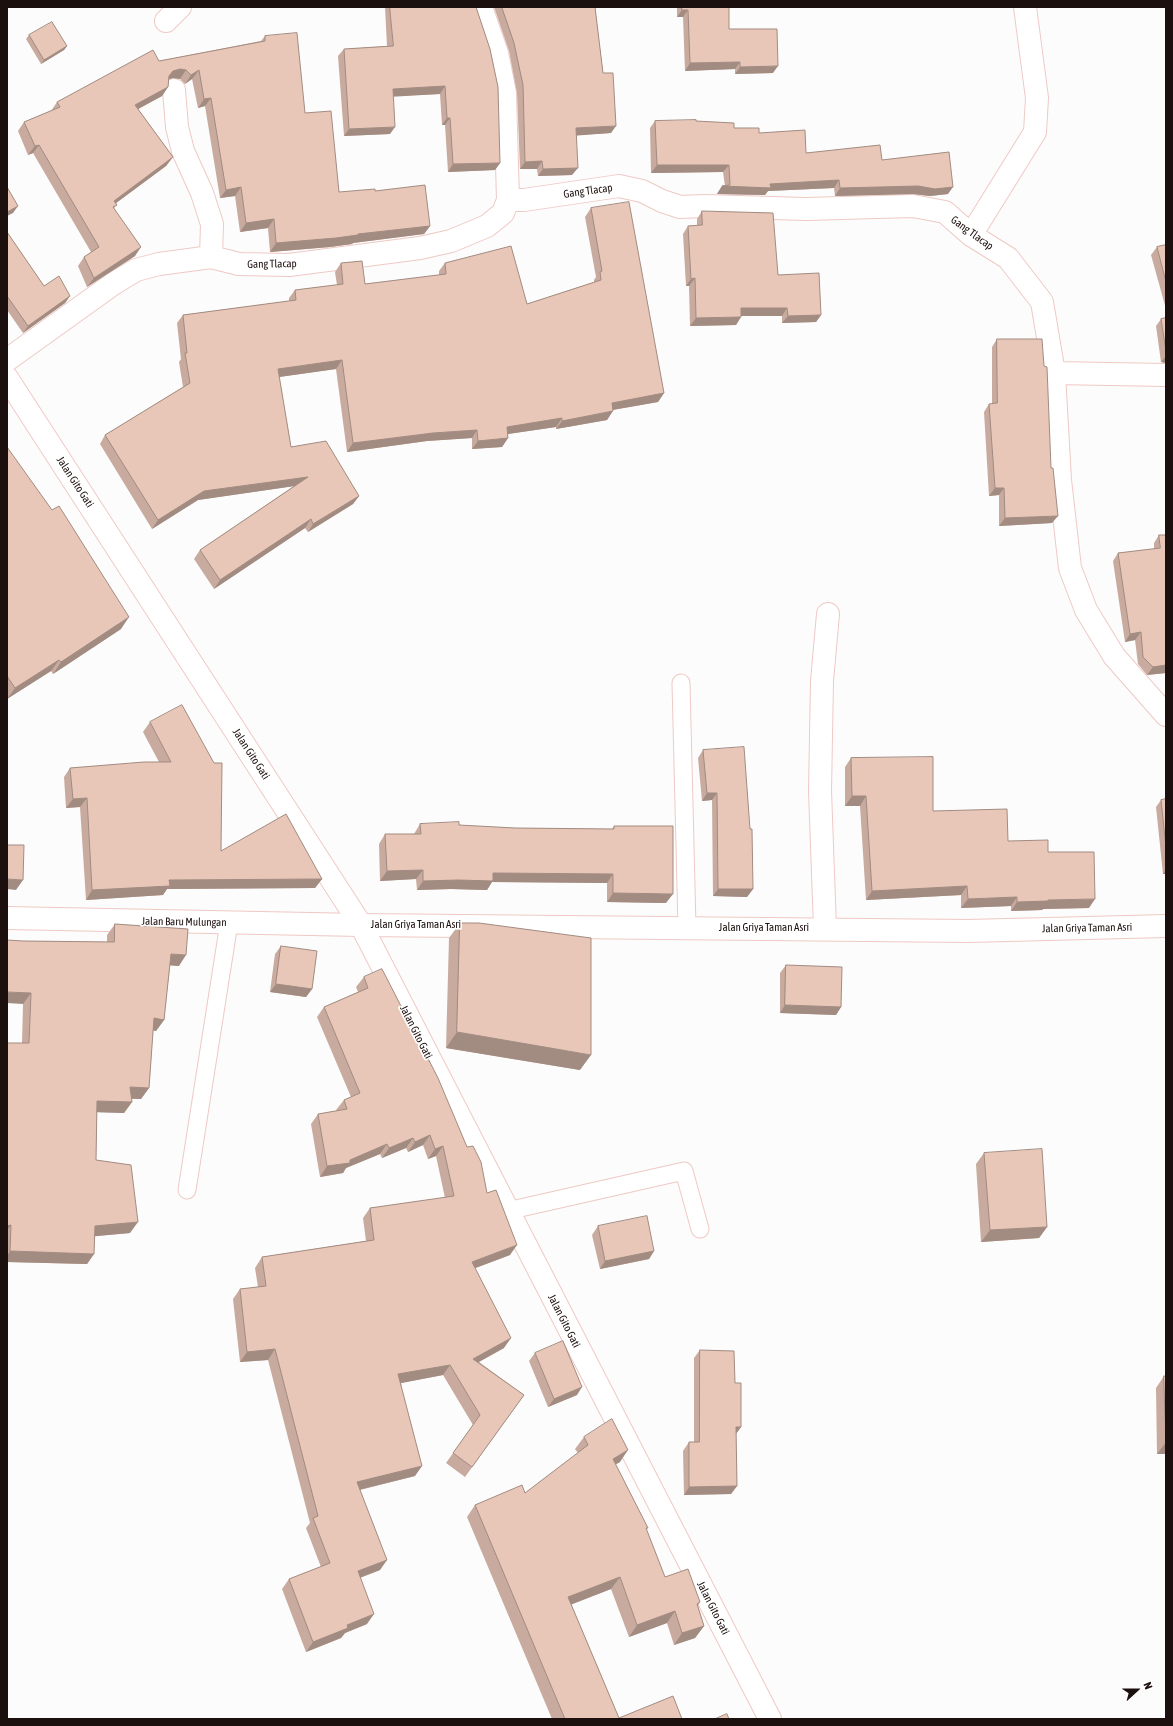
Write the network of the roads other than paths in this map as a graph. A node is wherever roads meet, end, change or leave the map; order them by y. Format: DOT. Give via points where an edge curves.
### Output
graph roads {
  1 [pos="481,7"];
  2 [pos="1024,7"];
  3 [pos="174,90"];
  4 [pos="508,200"];
  5 [pos="971,235"];
  6 [pos="212,256"];
  7 [pos="7,360"];
  8 [pos="1054,373"];
  9 [pos="1166,375"];
  10 [pos="7,378"];
  11 [pos="828,614"];
  12 [pos="681,683"];
  13 [pos="1166,715"];
  14 [pos="7,918"];
  15 [pos="229,923"];
  16 [pos="361,924"];
  17 [pos="1166,926"];
  18 [pos="687,927"];
  19 [pos="825,928"];
  20 [pos="187,1190"];
  21 [pos="508,1211"];
  22 [pos="700,1229"];
  23 [pos="770,1719"];
  1 -- 4 [label="street" via="497,52 505,92"];
  2 -- 5 [label="street" via="1037,98 1035,132"];
  3 -- 6 [label="street" via="183,152 202,193 212,224"];
  4 -- 5 [label="street, Gang Tlacap" via="524,200 619,186 642,191 680,207 806,209 913,206 945,212"];
  4 -- 6 [label="street, Gang Tlacap" via="503,213 487,226 451,241 420,248 289,265 239,264"];
  5 -- 8 [label="street, Gang Tlacap" via="1008,258 1042,302"];
  6 -- 7 [label="street, Gang Tlacap" via="136,270"];
  8 -- 9 [label="street"];
  8 -- 13 [label="street, Gang Tlacap" via="1060,480 1070,568 1086,610 1114,656"];
  10 -- 16 [label="street, Jalan Gito Gati"];
  11 -- 19 [label="street" via="822,681 820,791"];
  12 -- 18 [label="lane"];
  14 -- 15 [label="street, Jalan Baru Mulungan"];
  15 -- 16 [label="street, Jalan Baru Mulungan"];
  15 -- 20 [label="lane"];
  16 -- 18 [label="street, Jalan Griya Taman Asri"];
  16 -- 21 [label="street, Jalan Gito Gati"];
  17 -- 19 [label="street, Jalan Griya Taman Asri" via="968,931"];
  18 -- 19 [label="street, Jalan Griya Taman Asri"];
  21 -- 22 [label="lane" via="684,1171"];
  21 -- 23 [label="street, Jalan Gito Gati"];
}
